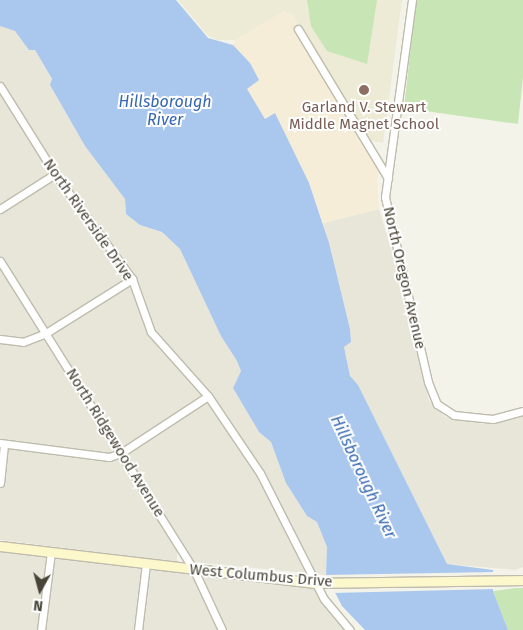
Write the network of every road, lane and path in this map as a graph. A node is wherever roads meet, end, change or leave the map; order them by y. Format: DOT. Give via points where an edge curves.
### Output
graph roads {
  1 [pos="412,0"];
  2 [pos="298,29"];
  3 [pos="0,86"];
  4 [pos="55,174"];
  5 [pos="388,178"];
  6 [pos="0,209"];
  7 [pos="0,261"];
  8 [pos="132,279"];
  9 [pos="46,333"];
  10 [pos="0,339"];
  11 [pos="208,396"];
  12 [pos="523,411"];
  13 [pos="2,443"];
  14 [pos="121,453"];
  15 [pos="0,483"];
  16 [pos="0,546"];
  17 [pos="51,552"];
  18 [pos="146,564"];
  19 [pos="194,570"];
  20 [pos="523,580"];
  21 [pos="315,583"];
  22 [pos="41,630"];
  23 [pos="138,630"];
  24 [pos="222,630"];
  25 [pos="350,630"];
  1 -- 5 [label="street, North Oregon Avenue"];
  2 -- 5 [label="street"];
  3 -- 4 [label="street, North Riverside Drive"];
  4 -- 6 [label="street"];
  4 -- 8 [label="street, North Riverside Drive"];
  5 -- 12 [label="street, North Oregon Avenue" via="387,210 432,396 443,410 454,415 493,419"];
  7 -- 9 [label="street, North Ridgewood Avenue"];
  8 -- 9 [label="street"];
  8 -- 11 [label="street, North Riverside Drive" via="151,332"];
  9 -- 10 [label="street" via="23,342"];
  9 -- 14 [label="street, North Ridgewood Avenue"];
  11 -- 14 [label="street"];
  11 -- 21 [label="street, North Riverside Drive" via="260,473"];
  13 -- 14 [label="street" via="109,457"];
  13 -- 15 [label="street"];
  14 -- 19 [label="street, North Ridgewood Avenue"];
  16 -- 17 [label="main road, West Columbus Drive"];
  17 -- 18 [label="main road, West Columbus Drive"];
  17 -- 22 [label="street"];
  18 -- 19 [label="main road, West Columbus Drive"];
  18 -- 23 [label="street"];
  19 -- 21 [label="main road, West Columbus Drive"];
  19 -- 24 [label="street, North Ridgewood Avenue"];
  20 -- 21 [label="main road, West Columbus Drive"];
  21 -- 25 [label="street, North Riverside Drive"];
}
